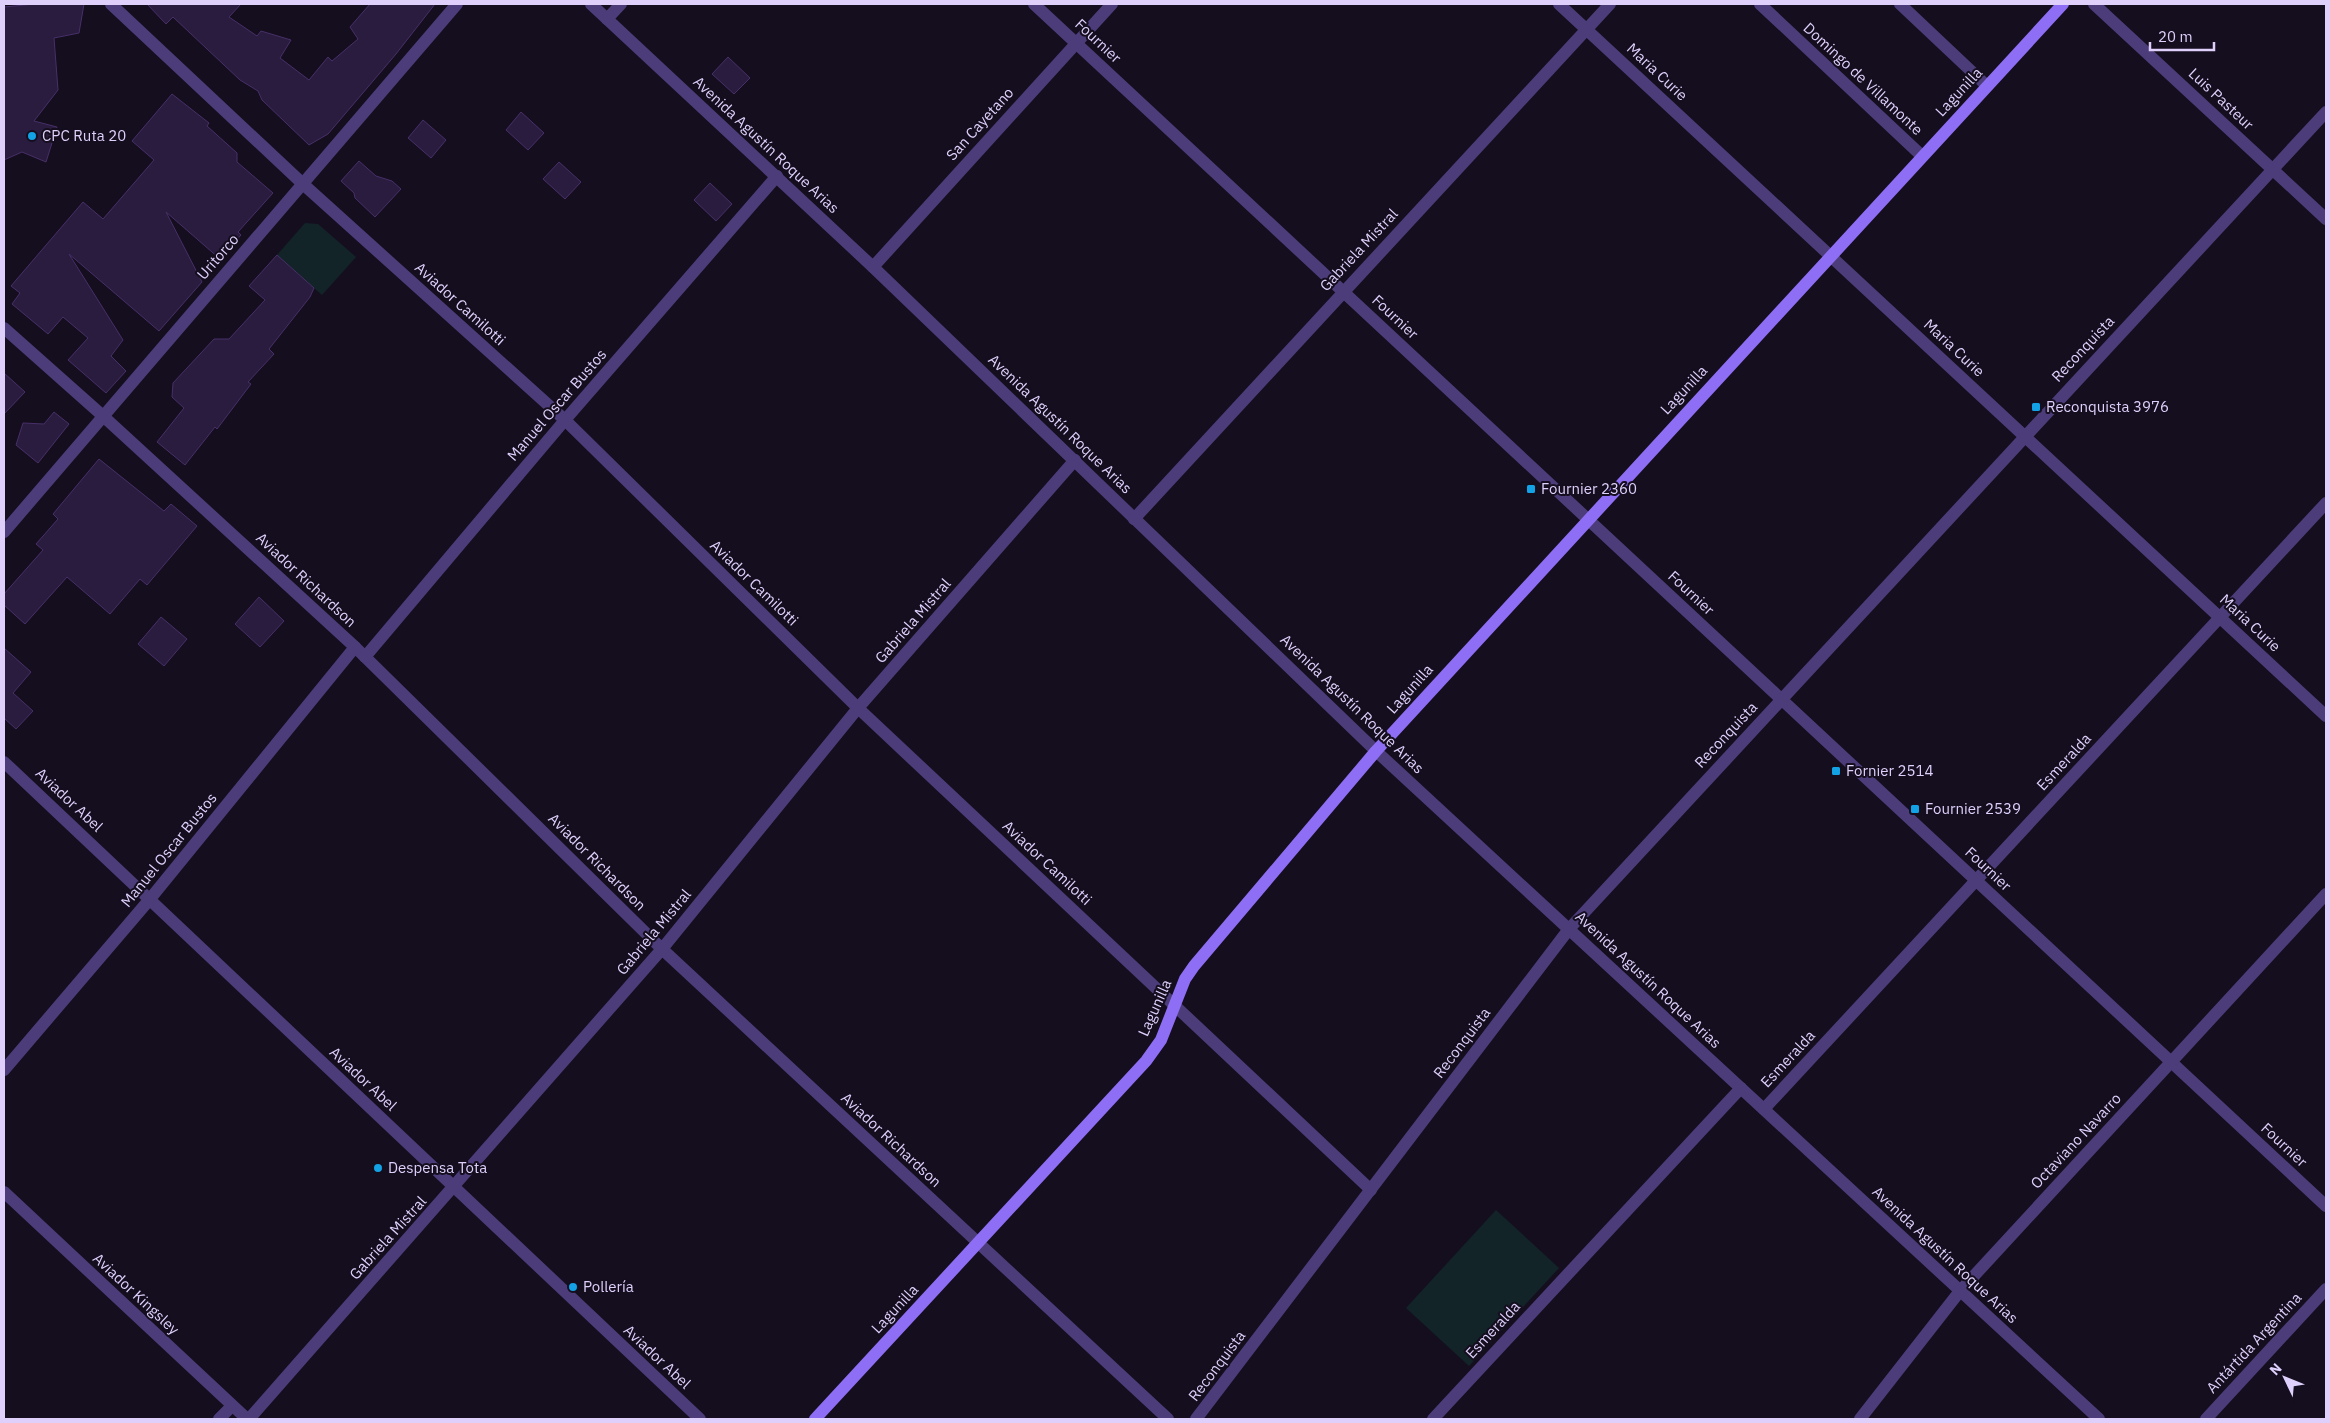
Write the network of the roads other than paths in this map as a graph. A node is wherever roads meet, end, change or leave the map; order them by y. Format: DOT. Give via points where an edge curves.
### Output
graph roads {
  1 [pos="111,4"];
  2 [pos="457,4"];
  3 [pos="591,4"];
  4 [pos="621,4"];
  5 [pos="1034,4"];
  6 [pos="1112,4"];
  7 [pos="1558,4"];
  8 [pos="1610,4"];
  9 [pos="1760,4"];
  10 [pos="1900,4"];
  11 [pos="2063,4"];
  12 [pos="2094,4"];
  13 [pos="607,19"];
  14 [pos="1586,29"];
  15 [pos="1076,43"];
  16 [pos="1987,86"];
  17 [pos="2326,112"];
  18 [pos="1922,156"];
  19 [pos="2273,169"];
  20 [pos="777,176"];
  21 [pos="303,184"];
  22 [pos="2326,218"];
  23 [pos="1830,256"];
  24 [pos="873,267"];
  25 [pos="1343,292"];
  26 [pos="4,328"];
  27 [pos="103,416"];
  28 [pos="565,420"];
  29 [pos="2025,436"];
  30 [pos="1075,460"];
  31 [pos="2326,503"];
  32 [pos="1134,519"];
  33 [pos="1587,519"];
  34 [pos="4,532"];
  35 [pos="2220,618"];
  36 [pos="355,647"];
  37 [pos="365,657"];
  38 [pos="1781,699"];
  39 [pos="858,708"];
  40 [pos="2326,716"];
  41 [pos="1376,751"];
  42 [pos="4,762"];
  43 [pos="1976,880"];
  44 [pos="2326,894"];
  45 [pos="150,900"];
  46 [pos="1569,929"];
  47 [pos="662,949"];
  48 [pos="1175,1006"];
  49 [pos="2171,1062"];
  50 [pos="4,1070"];
  51 [pos="1741,1088"];
  52 [pos="1764,1109"];
  53 [pos="454,1188"];
  54 [pos="1371,1190"];
  55 [pos="4,1192"];
  56 [pos="2326,1206"];
  57 [pos="978,1243"];
  58 [pos="2326,1289"];
  59 [pos="1960,1291"];
  60 [pos="232,1406"];
  61 [pos="219,1419"];
  62 [pos="248,1419"];
  63 [pos="700,1419"];
  64 [pos="815,1419"];
  65 [pos="1168,1419"];
  66 [pos="1196,1419"];
  67 [pos="1433,1419"];
  68 [pos="1860,1419"];
  69 [pos="2099,1419"];
  70 [pos="2206,1419"];
  1 -- 21 [label="street, Aviador Camilotti"];
  2 -- 21 [label="street, Uritorco"];
  3 -- 13 [label="street, Avenida Agustín Roque Arias"];
  4 -- 13 [label="street"];
  5 -- 15 [label="street, Fournier"];
  6 -- 15 [label="street, San Cayetano"];
  7 -- 14 [label="street, Maria Curie"];
  8 -- 14 [label="street, Gabriela Mistral"];
  9 -- 18 [label="street, Domingo de Villamonte"];
  10 -- 16 [label="street"];
  11 -- 16 [label="main road, Lagunilla"];
  12 -- 19 [label="street, Luis Pasteur"];
  13 -- 20 [label="street, Avenida Agustín Roque Arias"];
  14 -- 23 [label="street, Maria Curie"];
  14 -- 25 [label="street, Gabriela Mistral"];
  15 -- 24 [label="street, San Cayetano"];
  15 -- 25 [label="street, Fournier"];
  16 -- 18 [label="main road, Lagunilla"];
  17 -- 19 [label="street, Reconquista"];
  18 -- 23 [label="main road, Lagunilla"];
  19 -- 22 [label="street, Luis Pasteur"];
  19 -- 29 [label="street, Reconquista"];
  20 -- 24 [label="street, Avenida Agustín Roque Arias"];
  20 -- 28 [label="street, Manuel Oscar Bustos"];
  21 -- 27 [label="street, Uritorco"];
  21 -- 28 [label="street, Aviador Camilotti"];
  23 -- 29 [label="street, Maria Curie"];
  23 -- 33 [label="main road, Lagunilla"];
  24 -- 30 [label="street, Avenida Agustín Roque Arias"];
  25 -- 32 [label="street, Gabriela Mistral"];
  25 -- 33 [label="street, Fournier"];
  26 -- 27 [label="street, Aviador Richardson"];
  27 -- 34 [label="street, Uritorco"];
  27 -- 36 [label="street, Aviador Richardson"];
  28 -- 37 [label="street, Manuel Oscar Bustos"];
  28 -- 39 [label="street, Aviador Camilotti"];
  29 -- 35 [label="street, Maria Curie"];
  29 -- 38 [label="street, Reconquista"];
  30 -- 32 [label="street, Avenida Agustín Roque Arias"];
  30 -- 39 [label="street, Gabriela Mistral"];
  31 -- 35 [label="street, Esmeralda"];
  32 -- 41 [label="street, Avenida Agustín Roque Arias"];
  33 -- 38 [label="street, Fournier"];
  33 -- 41 [label="main road, Lagunilla"];
  35 -- 40 [label="street, Maria Curie"];
  35 -- 43 [label="street, Esmeralda"];
  36 -- 37 [label="street, Aviador Richardson"];
  36 -- 45 [label="street, Manuel Oscar Bustos"];
  37 -- 47 [label="street, Aviador Richardson"];
  38 -- 43 [label="street, Fournier"];
  38 -- 46 [label="street, Reconquista"];
  39 -- 47 [label="street, Gabriela Mistral"];
  39 -- 48 [label="street, Aviador Camilotti"];
  41 -- 46 [label="street, Avenida Agustín Roque Arias"];
  41 -- 48 [label="main road, Lagunilla" via="1194,966 1185,979"];
  42 -- 45 [label="street, Aviador Abel"];
  43 -- 49 [label="street, Fournier"];
  43 -- 52 [label="street, Esmeralda"];
  44 -- 49 [label="street, Octaviano Navarro"];
  45 -- 50 [label="street, Manuel Oscar Bustos"];
  45 -- 53 [label="street, Aviador Abel"];
  46 -- 51 [label="street, Avenida Agustín Roque Arias"];
  46 -- 54 [label="street, Reconquista"];
  47 -- 53 [label="street, Gabriela Mistral"];
  47 -- 57 [label="street, Aviador Richardson"];
  48 -- 54 [label="street, Aviador Camilotti"];
  48 -- 57 [label="main road, Lagunilla" via="1161,1040 1146,1061"];
  49 -- 56 [label="street, Fournier"];
  49 -- 59 [label="street, Octaviano Navarro"];
  51 -- 52 [label="street, Avenida Agustín Roque Arias"];
  51 -- 67 [label="street, Esmeralda"];
  52 -- 59 [label="street, Avenida Agustín Roque Arias"];
  53 -- 62 [label="street, Gabriela Mistral"];
  53 -- 63 [label="street, Aviador Abel"];
  54 -- 66 [label="street, Reconquista"];
  55 -- 60 [label="street, Aviador Kingsley"];
  57 -- 64 [label="main road, Lagunilla"];
  57 -- 65 [label="street, Aviador Richardson"];
  58 -- 70 [label="street, Antártida Argentina"];
  59 -- 68 [label="street, Octaviano Navarro"];
  59 -- 69 [label="street, Avenida Agustín Roque Arias"];
  60 -- 61 [label="street"];
  60 -- 62 [label="street, Aviador Kingsley"];
}
